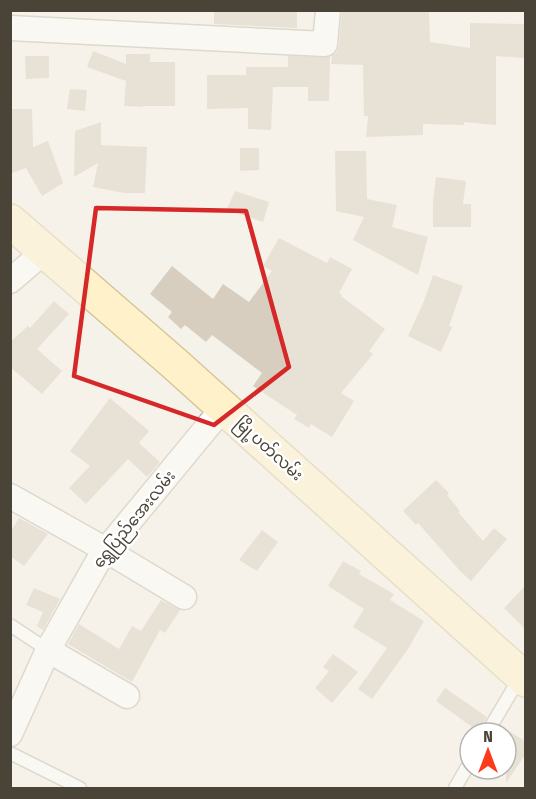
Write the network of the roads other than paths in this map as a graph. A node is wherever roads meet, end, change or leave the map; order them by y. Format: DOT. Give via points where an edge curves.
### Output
graph roads {
  1 [pos="328,10"];
  2 [pos="10,28"];
  3 [pos="10,221"];
  4 [pos="45,251"];
  5 [pos="10,281"];
  6 [pos="223,408"];
  7 [pos="10,496"];
  8 [pos="106,550"];
  9 [pos="184,597"];
  10 [pos="10,625"];
  11 [pos="48,650"];
  12 [pos="523,678"];
  13 [pos="127,696"];
  14 [pos="496,721"];
  15 [pos="10,734"];
  16 [pos="10,753"];
  17 [pos="80,789"];
  1 -- 2 [label="street" via="325,44"];
  3 -- 4 [label="main road, မြို့ပတ်လမ်း"];
  4 -- 5 [label="street"];
  4 -- 6 [label="main road, မြို့ပတ်လမ်း"];
  6 -- 8 [label="street, ရွှေပြည်အေးလမ်း"];
  6 -- 12 [label="main road, မြို့ပတ်လမ်း"];
  7 -- 8 [label="street"];
  8 -- 9 [label="street"];
  8 -- 11 [label="street, ရွှေပြည်အေးလမ်း"];
  10 -- 11 [label="lane"];
  11 -- 13 [label="street"];
  11 -- 15 [label="street, ရွှေပြည်အေးလမ်း"];
  12 -- 14 [label="lane"];
  16 -- 17 [label="lane"];
}
